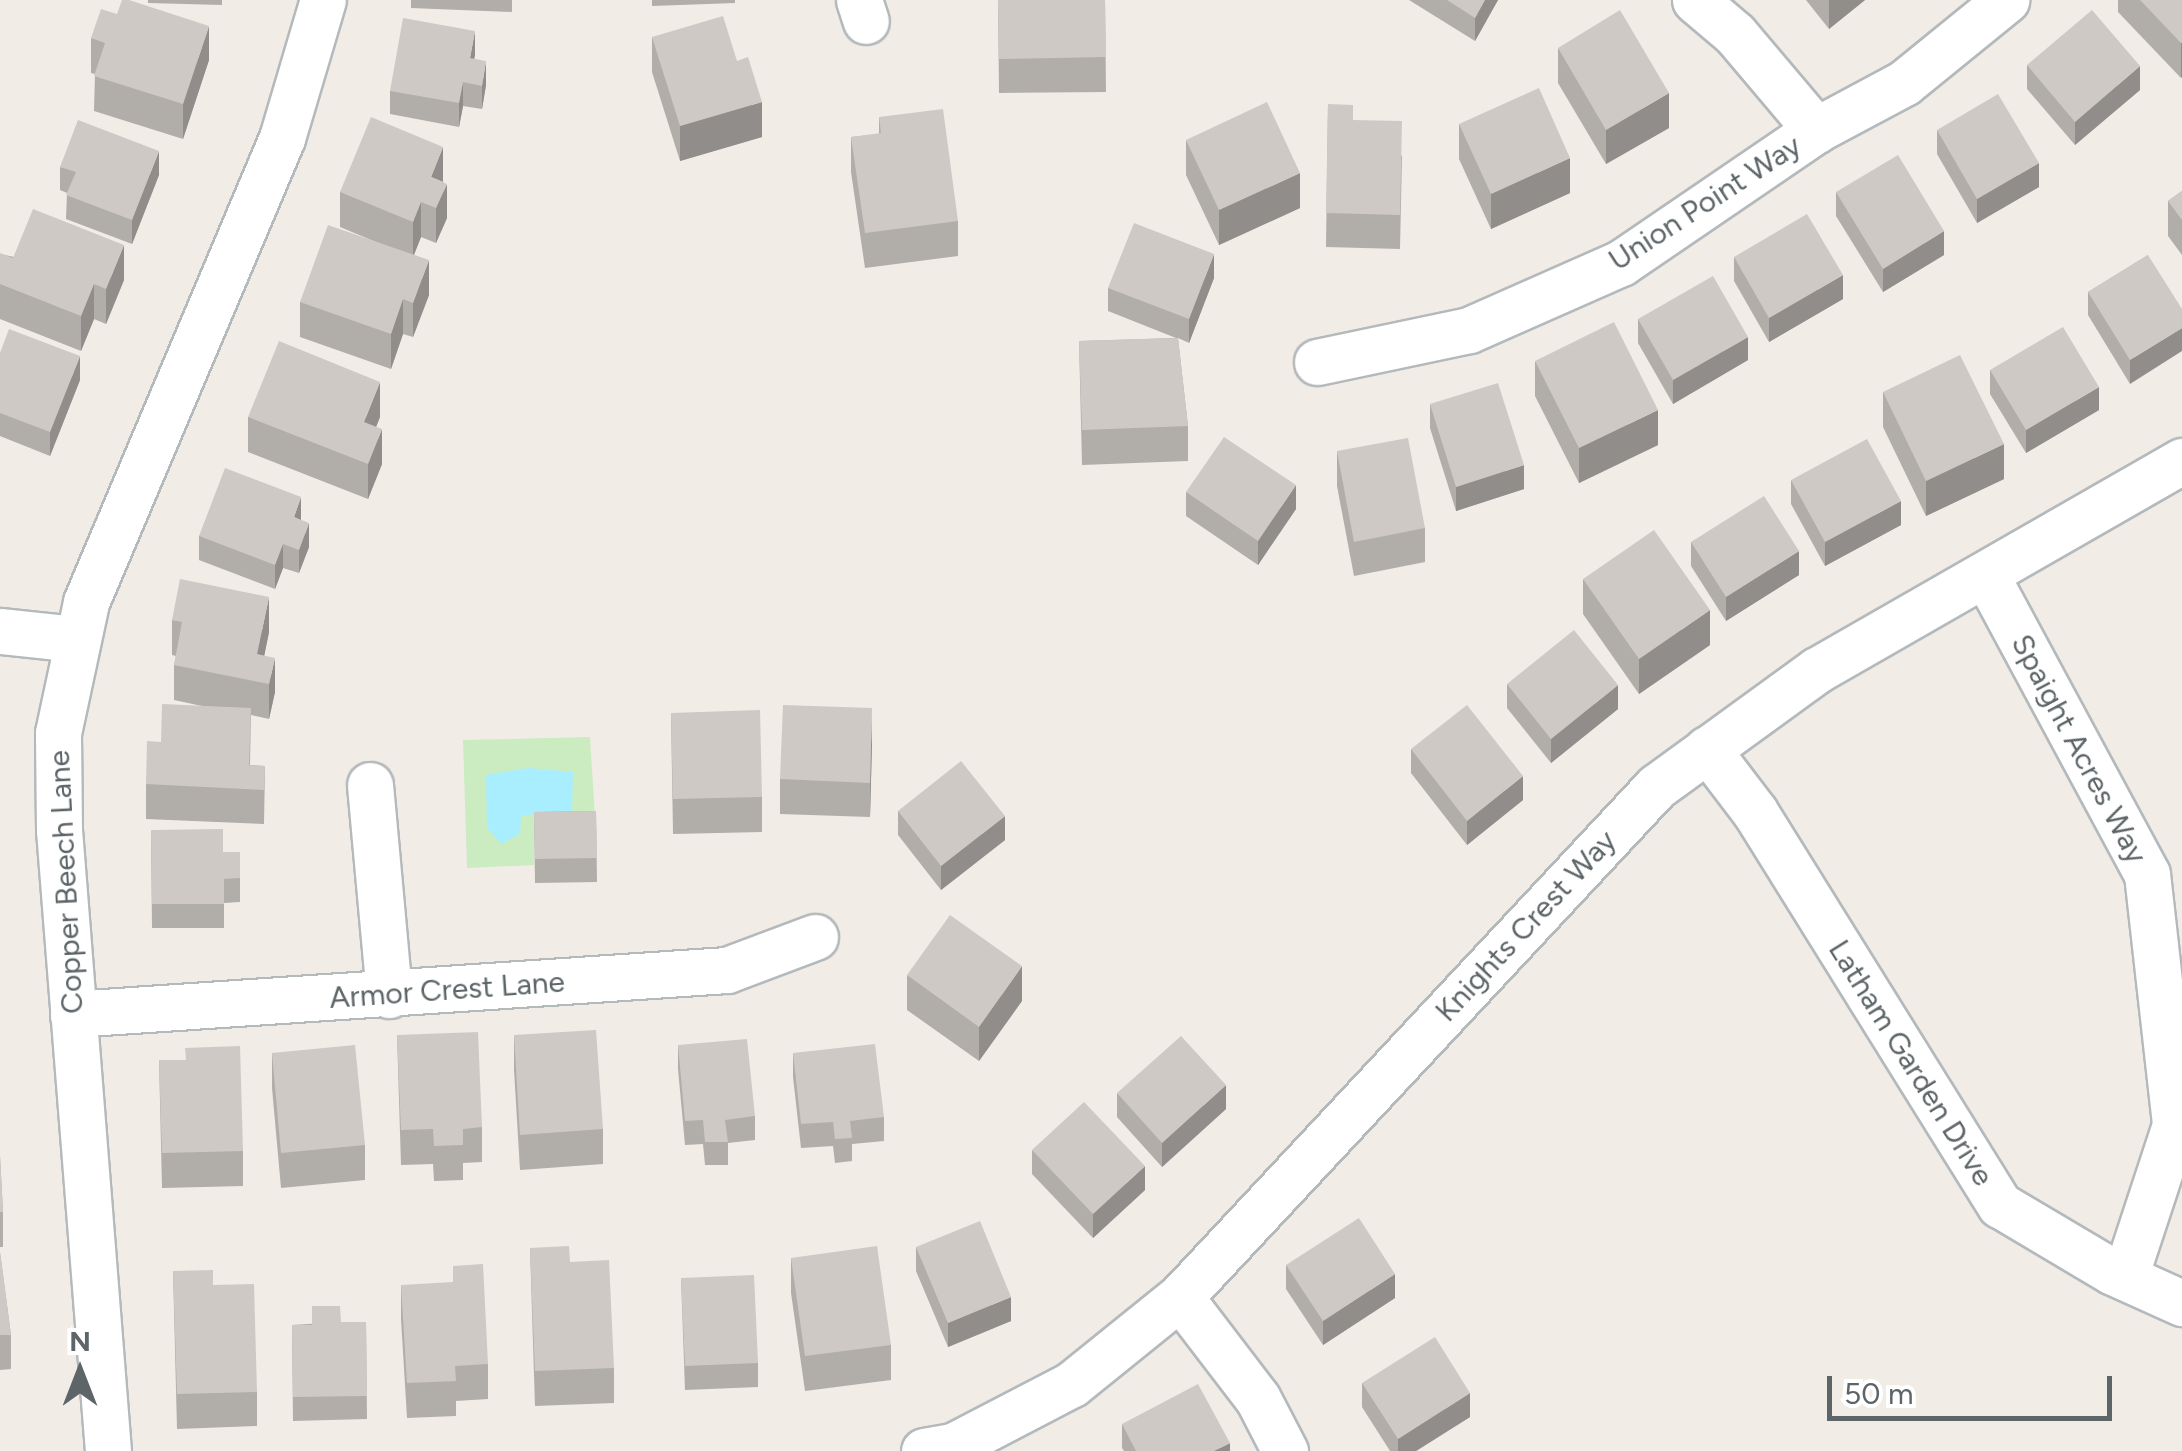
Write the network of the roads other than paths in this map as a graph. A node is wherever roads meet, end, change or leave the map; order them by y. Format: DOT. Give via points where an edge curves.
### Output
graph roads {
  1 [pos="323,0"];
  2 [pos="1695,0"];
  3 [pos="2006,0"];
  4 [pos="1816,130"];
  5 [pos="1317,362"];
  6 [pos="2182,461"];
  7 [pos="1987,577"];
  8 [pos="0,631"];
  9 [pos="76,638"];
  10 [pos="1707,750"];
  11 [pos="370,785"];
  12 [pos="815,937"];
  13 [pos="389,996"];
  14 [pos="73,1014"];
  15 [pos="2125,1277"];
  16 [pos="1180,1297"];
  17 [pos="2182,1303"];
  18 [pos="108,1451"];
  19 [pos="924,1451"];
  20 [pos="1286,1451"];
  1 -- 9 [label="street, Copper Beech Lane" via="282,138"];
  2 -- 4 [label="street" via="1735,34"];
  3 -- 4 [label="street, Union Point Way" via="1904,83"];
  4 -- 5 [label="street, Union Point Way" via="1621,263 1469,330"];
  6 -- 7 [label="street, Knights Crest Way"];
  7 -- 10 [label="street, Knights Crest Way" via="1817,670"];
  7 -- 15 [label="street, Spaight Acres Way" via="2147,874 2175,1125"];
  8 -- 9 [label="street"];
  9 -- 14 [label="street, Copper Beech Lane" via="58,733"];
  10 -- 15 [label="street, Latham Garden Drive" via="1755,812 2000,1205"];
  10 -- 16 [label="street, Knights Crest Way" via="1656,787"];
  11 -- 13 [label="street"];
  12 -- 13 [label="street, Armor Crest Lane" via="727,970"];
  13 -- 14 [label="street, Armor Crest Lane"];
  14 -- 18 [label="street, Copper Beech Lane"];
  15 -- 17 [label="street, Latham Garden Drive"];
  16 -- 19 [label="street, Knights Crest Way" via="1072,1384 953,1446"];
  16 -- 20 [label="street" via="1258,1399"];
}
